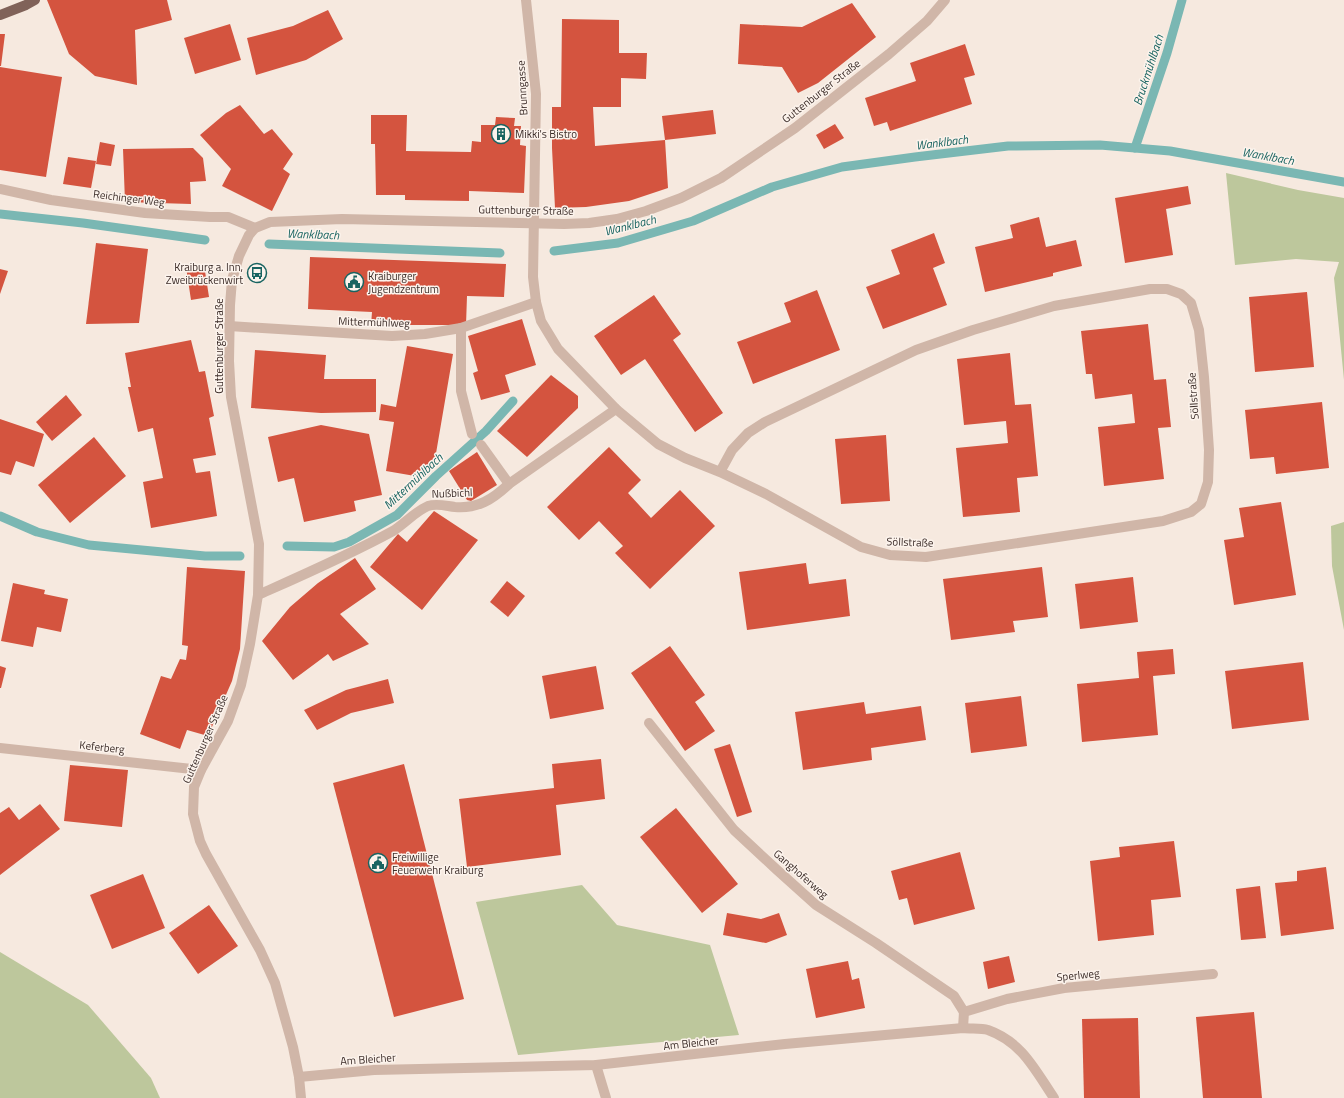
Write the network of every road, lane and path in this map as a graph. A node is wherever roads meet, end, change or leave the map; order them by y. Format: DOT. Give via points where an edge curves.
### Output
graph roads {
  1 [pos="35,0"];
  2 [pos="526,0"];
  3 [pos="945,0"];
  4 [pos="0,15"];
  5 [pos="0,189"];
  6 [pos="534,222"];
  7 [pos="255,228"];
  8 [pos="536,302"];
  9 [pos="229,326"];
  10 [pos="461,328"];
  11 [pos="616,409"];
  12 [pos="472,434"];
  13 [pos="481,445"];
  14 [pos="720,472"];
  15 [pos="509,484"];
  16 [pos="258,595"];
  17 [pos="649,723"];
  18 [pos="0,748"];
  19 [pos="201,770"];
  20 [pos="1213,974"];
  21 [pos="964,1012"];
  22 [pos="963,1028"];
  23 [pos="596,1065"];
  24 [pos="300,1077"];
  25 [pos="301,1098"];
  26 [pos="606,1098"];
  27 [pos="1054,1098"];
  1 -- 4 [label="main road"];
  2 -- 6 [label="street, Brunngasse" via="536,94"];
  3 -- 6 [label="street, Guttenburger Straße" via="889,54 795,128 721,178 681,198 617,219 564,224"];
  5 -- 7 [label="street, Reichinger Weg" via="51,200 146,213 228,217"];
  6 -- 7 [label="street, Guttenburger Straße" via="342,219 270,222"];
  6 -- 8 [label="street"];
  7 -- 9 [label="street, Guttenburger Straße" via="248,235 232,280"];
  8 -- 10 [label="street, Mittermühlweg"];
  8 -- 11 [label="street" via="541,321 558,349"];
  9 -- 10 [label="street, Mittermühlweg" via="392,336"];
  9 -- 16 [label="street, Guttenburger Straße" via="231,397 259,544"];
  10 -- 12 [label="street" via="461,391"];
  11 -- 14 [label="street, Söllstraße" via="658,444"];
  11 -- 15 [label="street, Nußbichl"];
  13 -- 15 [label="street"];
  14 -- 14 [label="street, Söllstraße" via="732,450 748,433 759,426 916,350 1054,306 1129,292 1167,288 1181,294 1191,304 1199,330 1209,450 1208,482 1201,504 1191,512 1163,521 926,557 890,555 861,547 766,494"];
  15 -- 16 [label="street, Nußbichl" via="494,498 481,504 460,507 435,504 427,507 394,530 335,561"];
  16 -- 19 [label="street, Guttenburger Straße" via="241,685 228,721"];
  17 -- 21 [label="street, Ganghoferweg" via="734,830 776,869 816,905 954,996"];
  18 -- 19 [label="street, Keferberg"];
  19 -- 24 [label="street, Guttenburger Straße" via="194,787 193,801 193,814 200,841 260,950 275,983"];
  20 -- 21 [label="street, Sperlweg" via="1064,988 1007,998"];
  21 -- 22 [label="street"];
  22 -- 23 [label="street, Am Bleicher"];
  22 -- 27 [label="street, Am Bleicher" via="987,1030 1009,1040 1025,1054"];
  23 -- 24 [label="street, Am Bleicher" via="374,1070"];
  23 -- 26 [label="street"];
  24 -- 25 [label="street, Guttenburger Straße"];
}
